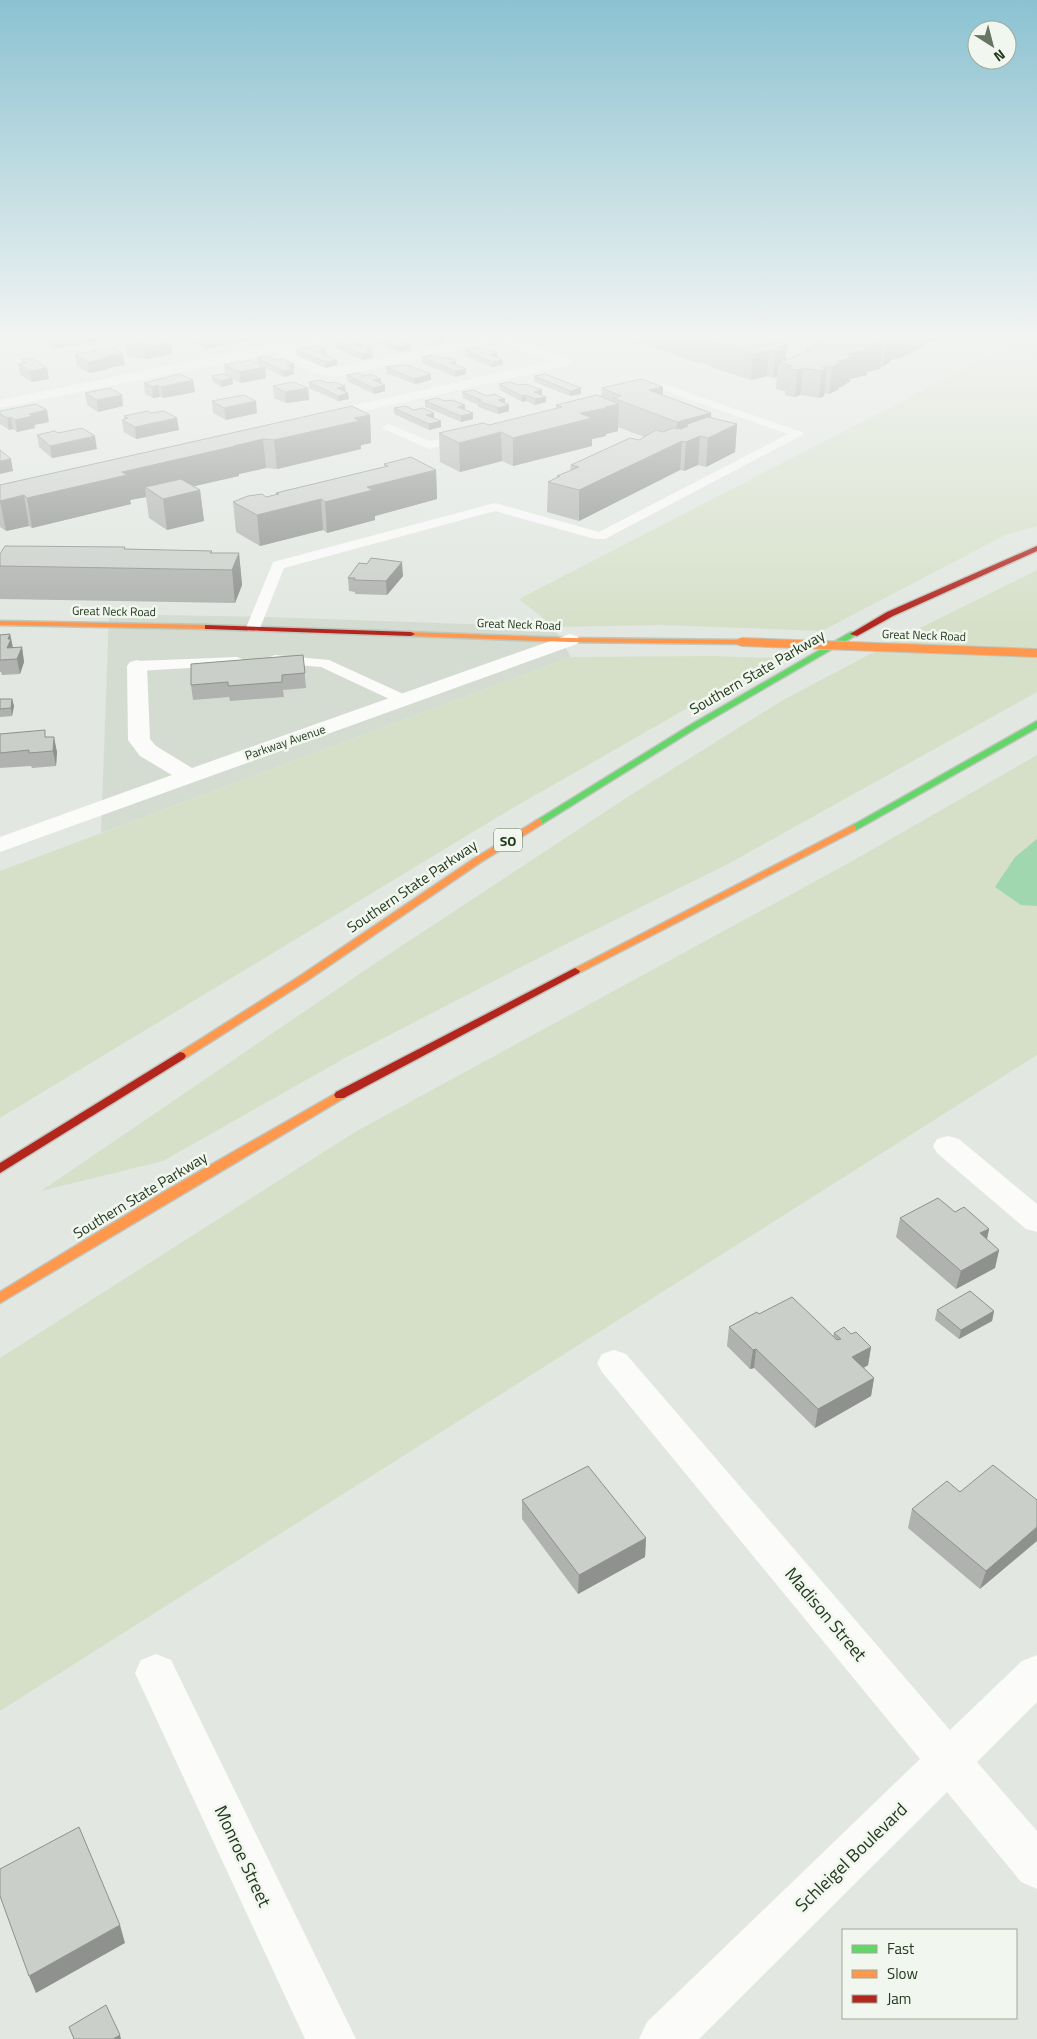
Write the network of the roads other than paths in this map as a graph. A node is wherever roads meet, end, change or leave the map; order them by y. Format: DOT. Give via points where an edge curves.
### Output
graph roads {
  1 [pos="402,433"];
  2 [pos="796,433"];
  3 [pos="476,434"];
  4 [pos="1037,548"];
  5 [pos="0,623"];
  6 [pos="253,628"];
  7 [pos="570,640"];
  8 [pos="1037,653"];
  9 [pos="137,666"];
  10 [pos="404,700"];
  11 [pos="1037,724"];
  12 [pos="189,776"];
  13 [pos="0,845"];
  14 [pos="948,1146"];
  15 [pos="0,1169"];
  16 [pos="1037,1221"];
  17 [pos="0,1298"];
  18 [pos="614,1363"];
  19 [pos="156,1673"];
  20 [pos="1037,1674"];
  21 [pos="949,1760"];
  22 [pos="1037,1866"];
  23 [pos="332,2039"];
  24 [pos="664,2039"];
  1 -- 3 [label="lane" via="429,445"];
  2 -- 6 [label="lane" via="798,434 600,536 495,507 278,565"];
  4 -- 15 [label="main road, Southern State Parkway / SO" via="890,614 630,764 478,860 304,978"];
  5 -- 6 [label="main road, Great Neck Road"];
  6 -- 7 [label="main road, Great Neck Road"];
  7 -- 8 [label="main road, Great Neck Road, bridge" via="710,641"];
  7 -- 10 [label="street, Parkway Avenue"];
  9 -- 10 [label="lane" via="255,661 324,663"];
  9 -- 12 [label="street" via="139,740 148,751"];
  10 -- 12 [label="street, Parkway Avenue"];
  11 -- 17 [label="main road, Southern State Parkway" via="888,809 386,1070 146,1207"];
  12 -- 13 [label="street, Parkway Avenue"];
  14 -- 16 [label="street"];
  18 -- 21 [label="street, Madison Street"];
  19 -- 23 [label="street, Monroe Street"];
  20 -- 21 [label="street, Schleigel Boulevard"];
  21 -- 22 [label="street, Madison Street"];
  21 -- 24 [label="street, Schleigel Boulevard"];
}
